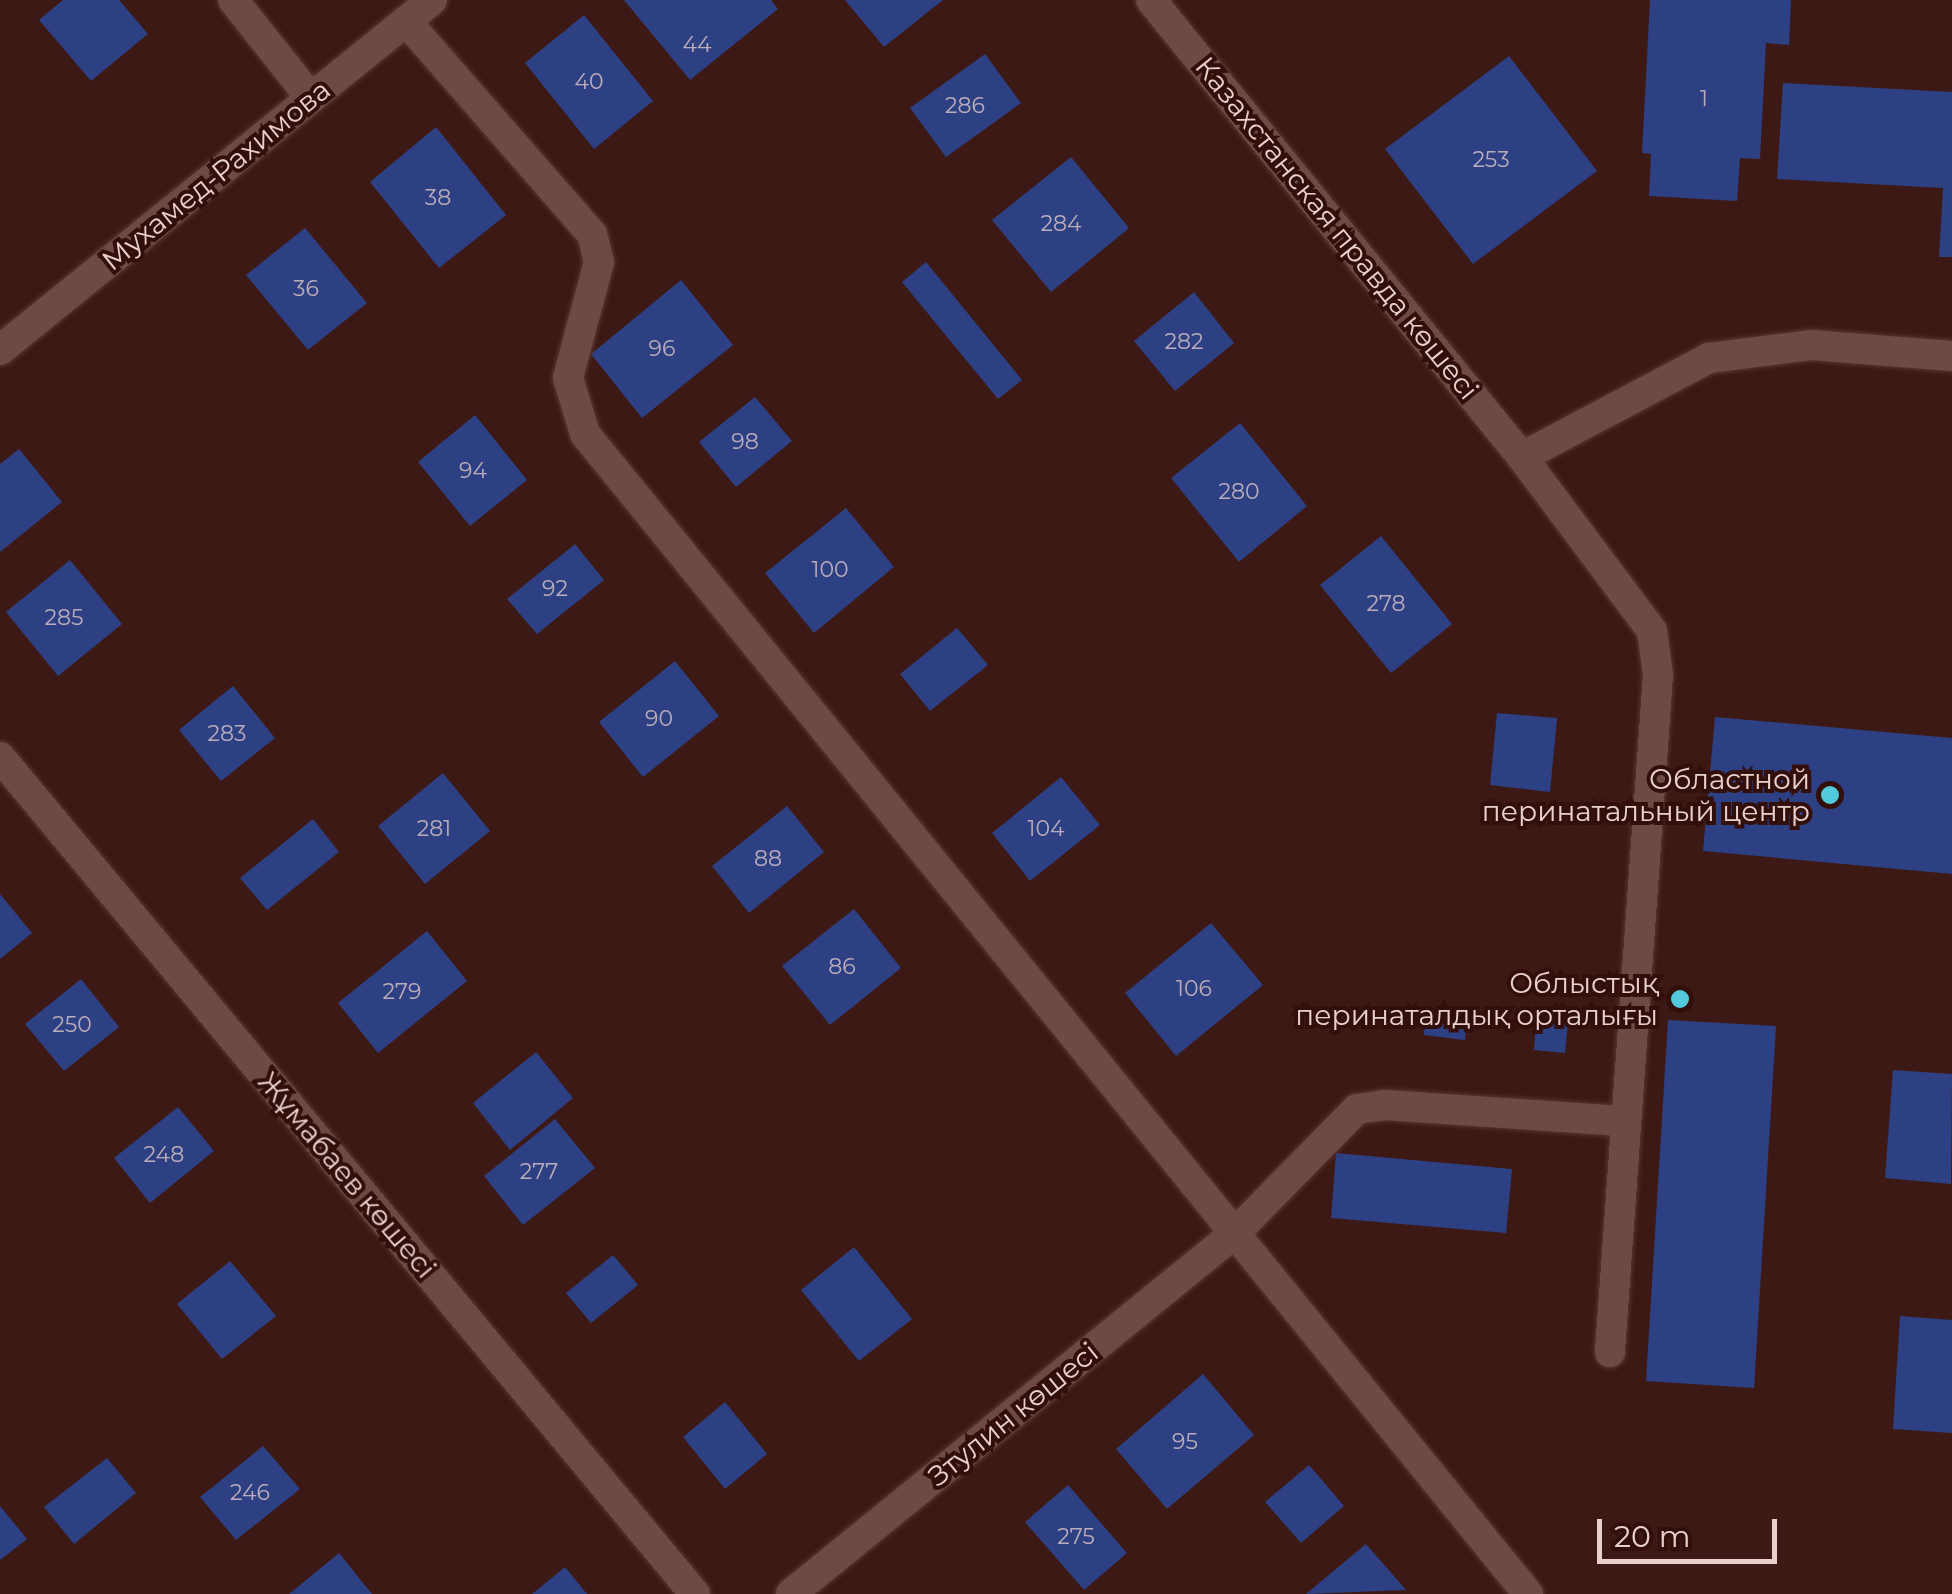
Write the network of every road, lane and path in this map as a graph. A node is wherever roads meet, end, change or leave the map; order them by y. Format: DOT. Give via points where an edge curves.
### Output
graph roads {
  1 [pos="233,0"];
  2 [pos="432,0"];
  3 [pos="1152,0"];
  4 [pos="406,20"];
  5 [pos="311,98"];
  6 [pos="0,350"];
  7 [pos="1952,356"];
  8 [pos="1522,457"];
  9 [pos="0,756"];
  10 [pos="1621,1121"];
  11 [pos="1235,1233"];
  12 [pos="1610,1352"];
  13 [pos="695,1594"];
  14 [pos="790,1594"];
  15 [pos="1528,1594"];
  1 -- 5 [label="street"];
  2 -- 4 [label="street, Мухамед-Рахимова"];
  3 -- 8 [label="street, Казахстанская правда көшесі"];
  4 -- 5 [label="street, Мухамед-Рахимова"];
  4 -- 11 [label="street" via="592,234 599,262 568,378 586,434"];
  5 -- 6 [label="street, Мухамед-Рахимова"];
  7 -- 8 [label="street" via="1812,345 1710,358"];
  8 -- 10 [label="street, Казахстанская правда көшесі" via="1639,610 1658,653"];
  9 -- 13 [label="street, Жұмабаев көшесі"];
  10 -- 11 [label="street, Зтулин көшесі" via="1386,1104 1357,1108"];
  10 -- 12 [label="street, Казахстанская правда көшесі"];
  11 -- 14 [label="street, Зтулин көшесі"];
  11 -- 15 [label="street"];
}
